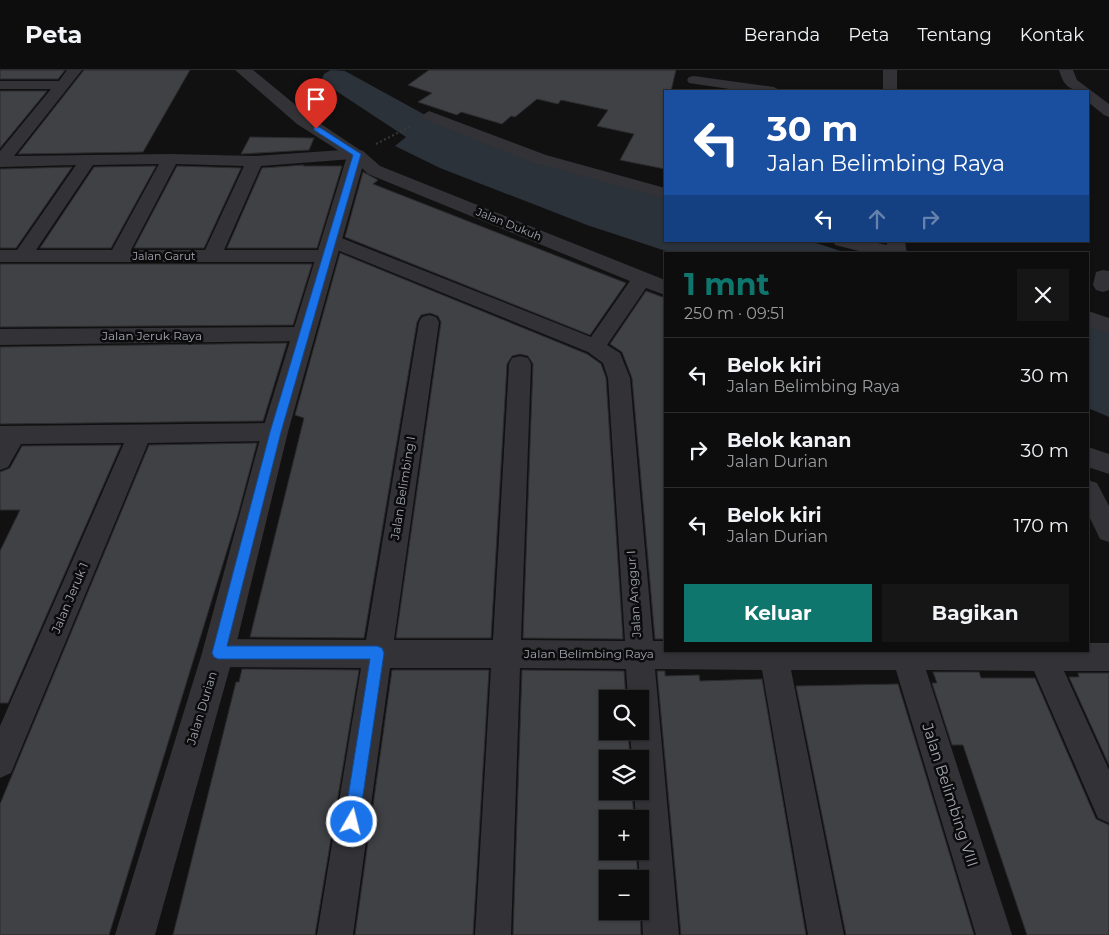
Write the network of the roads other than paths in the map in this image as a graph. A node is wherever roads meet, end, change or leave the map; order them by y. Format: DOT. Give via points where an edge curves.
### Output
graph roads {
  1 [pos="75,70"];
  2 [pos="243,70"];
  3 [pos="890,70"];
  4 [pos="694,80"];
  5 [pos="0,85"];
  6 [pos="63,85"];
  7 [pos="767,90"];
  8 [pos="890,90"];
  9 [pos="1089,96"];
  10 [pos="1109,112"];
  11 [pos="429,116"];
  12 [pos="357,154"];
  13 [pos="170,159"];
  14 [pos="88,160"];
  15 [pos="255,160"];
  16 [pos="1,162"];
  17 [pos="664,193"];
  18 [pos="846,242"];
  19 [pos="330,248"];
  20 [pos="889,252"];
  21 [pos="0,256"];
  22 [pos="22,256"];
  23 [pos="118,256"];
  24 [pos="212,256"];
  25 [pos="642,278"];
  26 [pos="664,288"];
  27 [pos="1089,318"];
  28 [pos="429,322"];
  29 [pos="1109,326"];
  30 [pos="303,334"];
  31 [pos="0,337"];
  32 [pos="595,346"];
  33 [pos="520,364"];
  34 [pos="276,432"];
  35 [pos="140,434"];
  36 [pos="7,435"];
  37 [pos="1089,457"];
  38 [pos="0,460"];
  39 [pos="1109,464"];
  40 [pos="1089,492"];
  41 [pos="1109,531"];
  42 [pos="218,653"];
  43 [pos="377,653"];
  44 [pos="773,653"];
  45 [pos="506,654"];
  46 [pos="638,654"];
  47 [pos="906,654"];
  48 [pos="1041,654"];
  49 [pos="1109,657"];
  50 [pos="0,762"];
  51 [pos="1109,807"];
  52 [pos="135,935"];
  53 [pos="335,935"];
  54 [pos="493,935"];
  55 [pos="661,935"];
  56 [pos="826,935"];
  57 [pos="994,935"];
  1 -- 6 [label="street"];
  2 -- 12 [label="street" via="303,120"];
  3 -- 8 [label="street"];
  4 -- 7 [label="street"];
  5 -- 6 [label="street"];
  6 -- 16 [label="street"];
  9 -- 10 [label="street"];
  11 -- 17 [label="street" via="540,159"];
  12 -- 15 [label="street"];
  12 -- 19 [label="street, Jalan Durian"];
  12 -- 25 [label="street, Jalan Dukuh" via="374,170"];
  13 -- 14 [label="street"];
  13 -- 15 [label="street"];
  13 -- 23 [label="street"];
  14 -- 16 [label="street"];
  14 -- 22 [label="street"];
  15 -- 24 [label="street"];
  18 -- 20 [label="street"];
  19 -- 24 [label="street, Jalan Garut"];
  19 -- 30 [label="street, Jalan Durian"];
  19 -- 32 [label="street, Jalan Anggur I"];
  21 -- 22 [label="street, Jalan Garut"];
  22 -- 23 [label="street, Jalan Garut"];
  23 -- 24 [label="street, Jalan Garut"];
  25 -- 26 [label="street, Jalan Dukuh"];
  25 -- 32 [label="street"];
  27 -- 29 [label="street"];
  28 -- 43 [label="street, Jalan Belimbing I"];
  30 -- 31 [label="street, Jalan Jeruk Raya"];
  30 -- 34 [label="street, Jalan Durian"];
  32 -- 46 [label="street, Jalan Anggur I" via="612,359 619,378"];
  33 -- 45 [label="street"];
  34 -- 35 [label="street"];
  34 -- 42 [label="street, Jalan Durian"];
  35 -- 36 [label="street"];
  35 -- 50 [label="street, Jalan Jeruk 1"];
  36 -- 38 [label="street"];
  37 -- 39 [label="street"];
  40 -- 41 [label="street"];
  42 -- 43 [label="street, Jalan Belimbing Raya"];
  42 -- 52 [label="street, Jalan Durian"];
  43 -- 45 [label="street, Jalan Belimbing Raya"];
  43 -- 53 [label="street, Jalan Belimbing I"];
  44 -- 46 [label="street, Jalan Belimbing Raya"];
  44 -- 47 [label="street, Jalan Belimbing Raya"];
  44 -- 56 [label="street"];
  45 -- 46 [label="street, Jalan Belimbing Raya"];
  45 -- 54 [label="street"];
  46 -- 55 [label="street, Jalan Anggur I"];
  47 -- 48 [label="street, Jalan Belimbing Raya"];
  47 -- 57 [label="street, Jalan Belimbing VIII"];
  48 -- 49 [label="street, Jalan Belimbing Raya"];
  48 -- 51 [label="street"];
}
